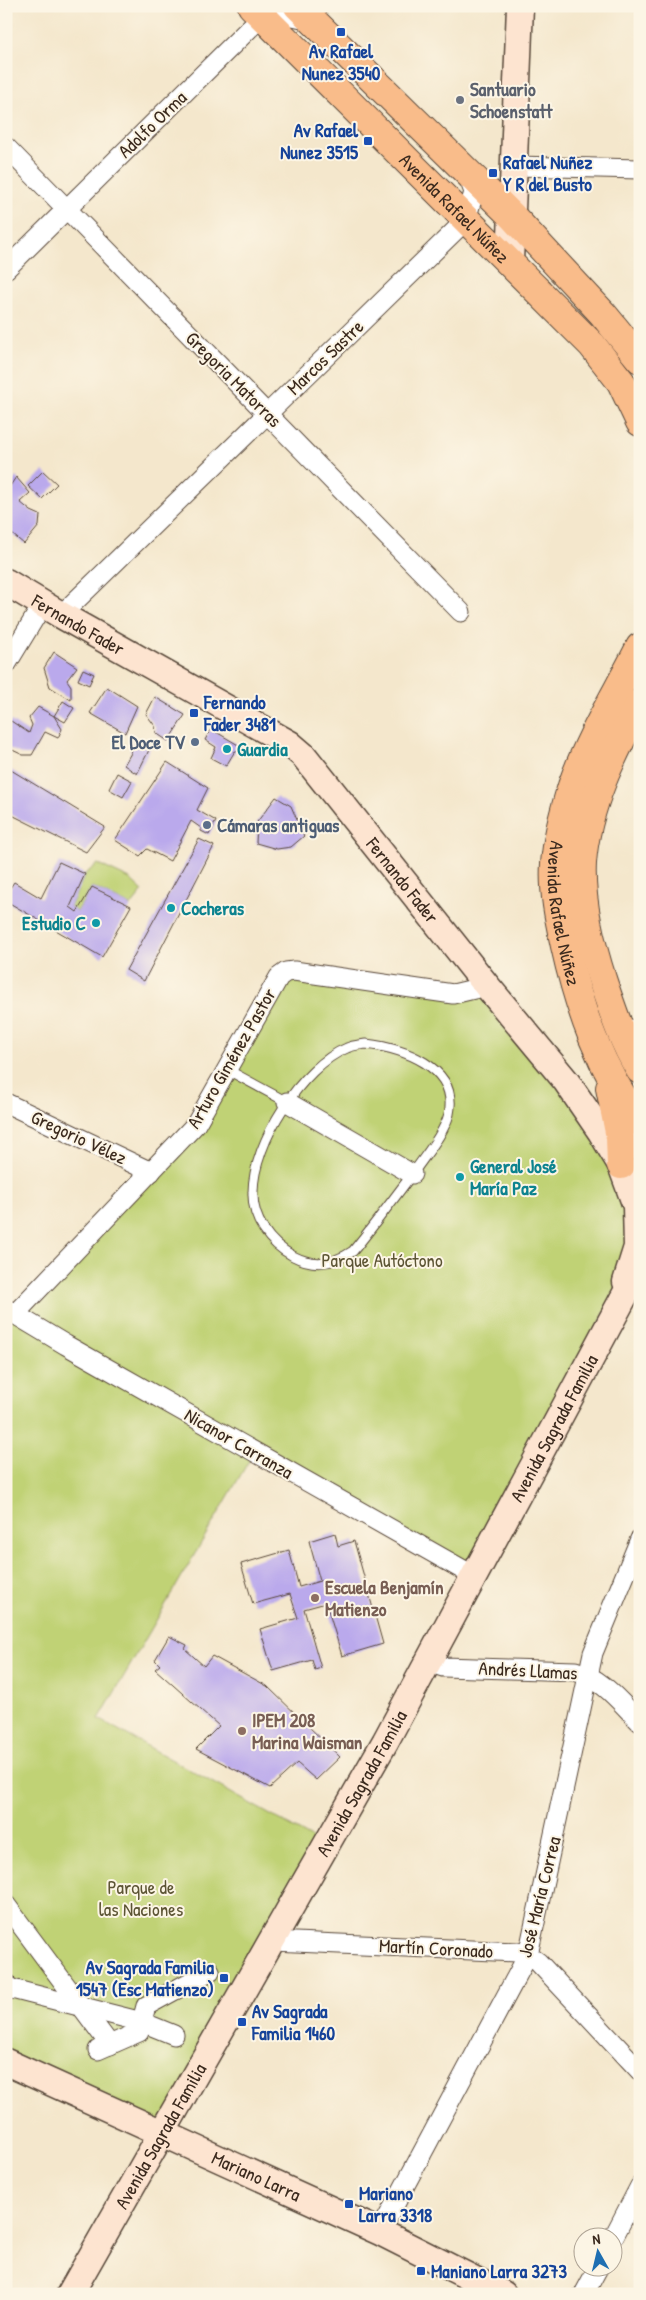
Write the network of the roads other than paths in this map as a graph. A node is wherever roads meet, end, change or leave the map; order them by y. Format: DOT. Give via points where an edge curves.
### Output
graph roads {
  1 [pos="520,6"];
  2 [pos="257,11"];
  3 [pos="304,13"];
  4 [pos="6,147"];
  5 [pos="515,166"];
  6 [pos="640,169"];
  7 [pos="465,170"];
  8 [pos="66,208"];
  9 [pos="512,216"];
  10 [pos="466,220"];
  11 [pos="510,262"];
  12 [pos="6,269"];
  13 [pos="640,359"];
  14 [pos="267,412"];
  15 [pos="640,422"];
  16 [pos="6,582"];
  17 [pos="52,610"];
  18 [pos="461,612"];
  19 [pos="640,647"];
  20 [pos="6,665"];
  21 [pos="640,703"];
  22 [pos="632,733"];
  23 [pos="487,986"];
  24 [pos="630,1029"];
  25 [pos="226,1069"];
  26 [pos="640,1070"];
  27 [pos="288,1102"];
  28 [pos="6,1103"];
  29 [pos="630,1143"];
  30 [pos="151,1172"];
  31 [pos="412,1174"];
  32 [pos="640,1267"];
  33 [pos="618,1304"];
  34 [pos="11,1311"];
  35 [pos="640,1539"];
  36 [pos="474,1576"];
  37 [pos="428,1662"];
  38 [pos="589,1674"];
  39 [pos="640,1722"];
  40 [pos="6,1905"];
  41 [pos="272,1941"];
  42 [pos="528,1955"];
  43 [pos="210,1971"];
  44 [pos="6,1983"];
  45 [pos="81,2006"];
  46 [pos="142,2022"];
  47 [pos="174,2035"];
  48 [pos="6,2062"];
  49 [pos="640,2070"];
  50 [pos="162,2132"];
  51 [pos="640,2186"];
  52 [pos="618,2228"];
  53 [pos="380,2232"];
  54 [pos="593,2278"];
  55 [pos="70,2294"];
  56 [pos="503,2294"];
  57 [pos="584,2294"];
  1 -- 5 [label="main road"];
  2 -- 3 [label="street"];
  2 -- 8 [label="street, Adolfo Orma"];
  2 -- 10 [label="main road, Avenida Rafael Núñez"];
  3 -- 7 [label="main road, Avenida Rafael Núñez"];
  4 -- 8 [label="street, Gregoria Matorras"];
  5 -- 6 [label="street"];
  5 -- 9 [label="main road"];
  7 -- 9 [label="main road, Avenida Rafael Núñez"];
  7 -- 10 [label="street" via="474,192"];
  8 -- 12 [label="street, Adolfo Orma"];
  8 -- 14 [label="street, Gregoria Matorras"];
  9 -- 11 [label="main road"];
  9 -- 13 [label="main road, Avenida Rafael Núñez"];
  10 -- 11 [label="main road, Avenida Rafael Núñez"];
  10 -- 14 [label="street, Marcos Sastre"];
  11 -- 15 [label="main road, Avenida Rafael Núñez" via="607,362"];
  14 -- 17 [label="street, Marcos Sastre"];
  14 -- 18 [label="street, Gregoria Matorras"];
  16 -- 17 [label="main road, Fernando Fader"];
  17 -- 20 [label="street, Marcos Sastre"];
  17 -- 23 [label="main road, Fernando Fader" via="290,744 304,756"];
  19 -- 29 [label="main road, Avenida Rafael Núñez" via="581,763 564,816 555,864 558,912 578,1001 606,1069"];
  21 -- 22 [label="main road, Avenida Rafael Núñez"];
  22 -- 24 [label="main road, Avenida Rafael Núñez" via="609,765 585,840 582,862 586,914 599,970"];
  23 -- 25 [label="street, Arturo Giménez Pastor" via="453,994 286,972 279,977"];
  23 -- 29 [label="main road, Fernando Fader" via="566,1081"];
  24 -- 26 [label="main road, Avenida Rafael Núñez"];
  25 -- 27 [label="lane"];
  25 -- 30 [label="street, Arturo Giménez Pastor" via="196,1124"];
  27 -- 31 [label="street"];
  27 -- 31 [label="lane" via="314,1069 348,1047 381,1046 415,1056 440,1077 447,1090 449,1114 431,1149"];
  27 -- 31 [label="lane" via="259,1158 253,1191 260,1223 283,1250 305,1262 340,1260 353,1251"];
  28 -- 30 [label="street, Gregorio Vélez"];
  29 -- 33 [label="main road" via="637,1247"];
  30 -- 34 [label="street, Arturo Giménez Pastor"];
  32 -- 33 [label="main road, Avenida Sagrada Familia"];
  33 -- 36 [label="main road, Avenida Sagrada Familia"];
  34 -- 36 [label="street, Nicanor Carranza"];
  35 -- 38 [label="street, José María Correa" via="599,1636"];
  36 -- 37 [label="main road, Avenida Sagrada Familia"];
  37 -- 38 [label="street, Andrés Llamas" via="443,1667 575,1670"];
  37 -- 41 [label="main road, Avenida Sagrada Familia"];
  38 -- 39 [label="street, Andrés Llamas"];
  38 -- 42 [label="street, José María Correa"];
  40 -- 45 [label="street"];
  41 -- 42 [label="street, Martín Coronado"];
  41 -- 50 [label="main road, Avenida Sagrada Familia"];
  42 -- 49 [label="street"];
  42 -- 53 [label="street, José María Correa"];
  43 -- 46 [label="street" via="146,2006"];
  44 -- 45 [label="street" via="8,1988"];
  45 -- 46 [label="street"];
  45 -- 46 [label="street" via="104,2048 139,2032"];
  46 -- 47 [label="street"];
  48 -- 50 [label="main road, Mariano Larra"];
  50 -- 53 [label="main road, Mariano Larra"];
  50 -- 55 [label="main road, Avenida Sagrada Familia"];
  51 -- 52 [label="street"];
  53 -- 56 [label="main road, Mariano Larra"];
  54 -- 57 [label="street"];
}
